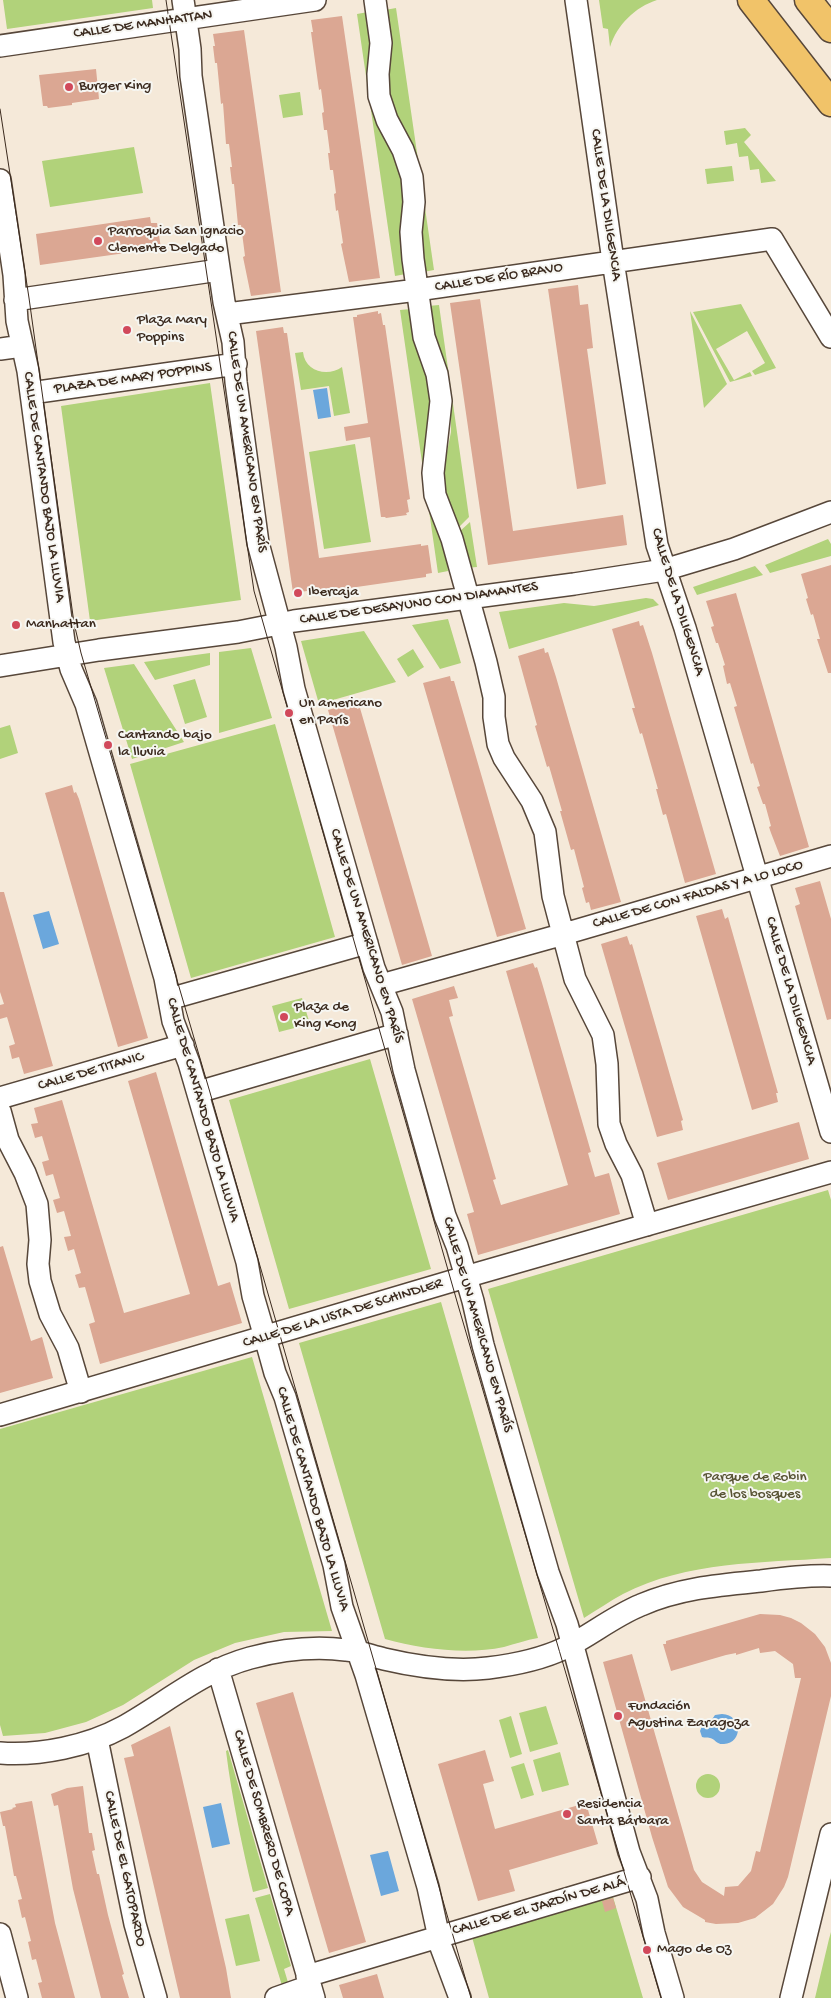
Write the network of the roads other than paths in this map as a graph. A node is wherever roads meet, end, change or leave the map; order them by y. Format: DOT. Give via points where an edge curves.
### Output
graph roads {
  1 [pos="315,0"];
  2 [pos="375,0"];
  3 [pos="576,0"];
  4 [pos="751,0"];
  5 [pos="808,0"];
  6 [pos="184,9"];
  7 [pos="831,29"];
  8 [pos="0,46"];
  9 [pos="831,104"];
  10 [pos="0,180"];
  11 [pos="613,261"];
  12 [pos="219,270"];
  13 [pos="417,290"];
  14 [pos="15,300"];
  15 [pos="226,314"];
  16 [pos="831,337"];
  17 [pos="22,346"];
  18 [pos="0,349"];
  19 [pos="236,364"];
  20 [pos="31,393"];
  21 [pos="831,512"];
  22 [pos="664,570"];
  23 [pos="468,597"];
  24 [pos="279,624"];
  25 [pos="67,655"];
  26 [pos="0,666"];
  27 [pos="831,856"];
  28 [pos="758,878"];
  29 [pos="564,934"];
  30 [pos="367,943"];
  31 [pos="381,985"];
  32 [pos="169,999"];
  33 [pos="397,1034"];
  34 [pos="183,1045"];
  35 [pos="198,1092"];
  36 [pos="0,1098"];
  37 [pos="0,1111"];
  38 [pos="831,1132"];
  39 [pos="831,1172"];
  40 [pos="647,1225"];
  41 [pos="466,1278"];
  42 [pos="264,1337"];
  43 [pos="80,1392"];
  44 [pos="0,1415"];
  45 [pos="831,1576"];
  46 [pos="572,1644"];
  47 [pos="358,1652"];
  48 [pos="218,1669"];
  49 [pos="97,1739"];
  50 [pos="0,1753"];
  51 [pos="831,1834"];
  52 [pos="640,1877"];
  53 [pos="0,1934"];
  54 [pos="438,1936"];
  55 [pos="310,1987"];
  56 [pos="17,1998"];
  57 [pos="156,1998"];
  58 [pos="276,1998"];
  59 [pos="460,1998"];
  60 [pos="672,1998"];
  61 [pos="791,1998"];
  1 -- 6 [label="street, CALLE DE MANHATTAN"];
  2 -- 13 [label="street" via="381,43 379,96 403,150 414,190 411,245"];
  3 -- 11 [label="street, CALLE DE LA DILIGENCIA"];
  4 -- 9 [label="main road"];
  5 -- 7 [label="main road"];
  6 -- 8 [label="street, CALLE DE MANHATTAN"];
  6 -- 12 [label="street, CALLE DE UN AMERICANO EN PARÍS"];
  10 -- 14 [label="street, CALLE DE CANTANDO BAJO LA LLUVIA"];
  11 -- 13 [label="street, CALLE DE RÍO BRAVO"];
  11 -- 16 [label="street, CALLE DE RÍO BRAVO" via="772,239"];
  11 -- 22 [label="street, CALLE DE LA DILIGENCIA" via="656,537"];
  12 -- 14 [label="street"];
  12 -- 15 [label="street, CALLE DE UN AMERICANO EN PARÍS"];
  13 -- 15 [label="street, CALLE DE RÍO BRAVO"];
  13 -- 23 [label="street" via="424,337 437,374 441,400 433,473 435,495 452,539"];
  14 -- 17 [label="street, CALLE DE CANTANDO BAJO LA LLUVIA"];
  15 -- 19 [label="street, CALLE DE UN AMERICANO EN PARÍS"];
  17 -- 18 [label="street"];
  17 -- 20 [label="street, CALLE DE CANTANDO BAJO LA LLUVIA"];
  19 -- 20 [label="street, PLAZA DE MARY POPPINS"];
  19 -- 24 [label="street, CALLE DE UN AMERICANO EN PARÍS" via="258,544"];
  20 -- 25 [label="street, CALLE DE CANTANDO BAJO LA LLUVIA"];
  21 -- 22 [label="street, CALLE DE DESAYUNO CON DIAMANTES" via="734,549"];
  22 -- 23 [label="street, CALLE DE DESAYUNO CON DIAMANTES"];
  22 -- 28 [label="street, CALLE DE LA DILIGENCIA" via="685,628"];
  23 -- 24 [label="street, CALLE DE DESAYUNO CON DIAMANTES"];
  23 -- 29 [label="street" via="492,685 498,744 543,825 553,896"];
  24 -- 25 [label="street, CALLE DE DESAYUNO CON DIAMANTES"];
  24 -- 30 [label="street, CALLE DE UN AMERICANO EN PARÍS" via="302,717"];
  25 -- 26 [label="street, CALLE DE DESAYUNO CON DIAMANTES"];
  25 -- 32 [label="street, CALLE DE CANTANDO BAJO LA LLUVIA" via="86,704"];
  27 -- 28 [label="street, CALLE DE CON FALDAS Y A LO LOCO"];
  28 -- 29 [label="street, CALLE DE CON FALDAS Y A LO LOCO"];
  28 -- 38 [label="street, CALLE DE LA DILIGENCIA"];
  29 -- 31 [label="street"];
  29 -- 40 [label="street" via="575,979 603,1035 607,1112 612,1134 632,1175"];
  30 -- 31 [label="street, CALLE DE UN AMERICANO EN PARÍS"];
  30 -- 32 [label="street"];
  31 -- 33 [label="street, CALLE DE UN AMERICANO EN PARÍS"];
  32 -- 34 [label="street, CALLE DE CANTANDO BAJO LA LLUVIA"];
  33 -- 35 [label="street"];
  33 -- 41 [label="street, CALLE DE UN AMERICANO EN PARÍS" via="445,1216"];
  34 -- 35 [label="street, CALLE DE CANTANDO BAJO LA LLUVIA"];
  34 -- 36 [label="street, CALLE DE TITANIC"];
  35 -- 42 [label="street, CALLE DE CANTANDO BAJO LA LLUVIA" via="248,1267"];
  37 -- 43 [label="street" via="8,1140 37,1204 40,1281 50,1314 68,1348"];
  39 -- 40 [label="street, CALLE DE LA LISTA DE SCHINDLER"];
  40 -- 41 [label="street, CALLE DE LA LISTA DE SCHINDLER"];
  41 -- 42 [label="street, CALLE DE LA LISTA DE SCHINDLER"];
  41 -- 46 [label="street, CALLE DE UN AMERICANO EN PARÍS" via="548,1572"];
  42 -- 43 [label="street, CALLE DE LA LISTA DE SCHINDLER"];
  42 -- 47 [label="street, CALLE DE CANTANDO BAJO LA LLUVIA" via="288,1404 334,1565 342,1607"];
  43 -- 44 [label="street, CALLE DE LA LISTA DE SCHINDLER"];
  45 -- 46 [label="street" via="676,1592 625,1612"];
  46 -- 47 [label="street" via="523,1661 466,1669 423,1666"];
  46 -- 52 [label="street, CALLE DE UN AMERICANO EN PARÍS" via="630,1852"];
  47 -- 48 [label="street" via="294,1650 250,1658"];
  47 -- 54 [label="street, CALLE DE CANTANDO BAJO LA LLUVIA" via="428,1887"];
  48 -- 49 [label="street" via="123,1727"];
  48 -- 55 [label="street, CALLE DE SOMBRERO DE COPA"];
  49 -- 50 [label="street" via="33,1752"];
  49 -- 57 [label="street, CALLE DE EL GATOPARDO" via="134,1924"];
  51 -- 61 [label="street"];
  52 -- 54 [label="street, CALLE DE EL JARDÍN DE ALÁ" via="461,1932"];
  52 -- 60 [label="street, CALLE DE UN AMERICANO EN PARÍS"];
  53 -- 56 [label="street"];
  54 -- 55 [label="street, CALLE DE EL JARDÍN DE ALÁ"];
  54 -- 59 [label="street, CALLE DE CANTANDO BAJO LA LLUVIA"];
  55 -- 58 [label="street, CALLE DE EL JARDÍN DE ALÁ"];
}
